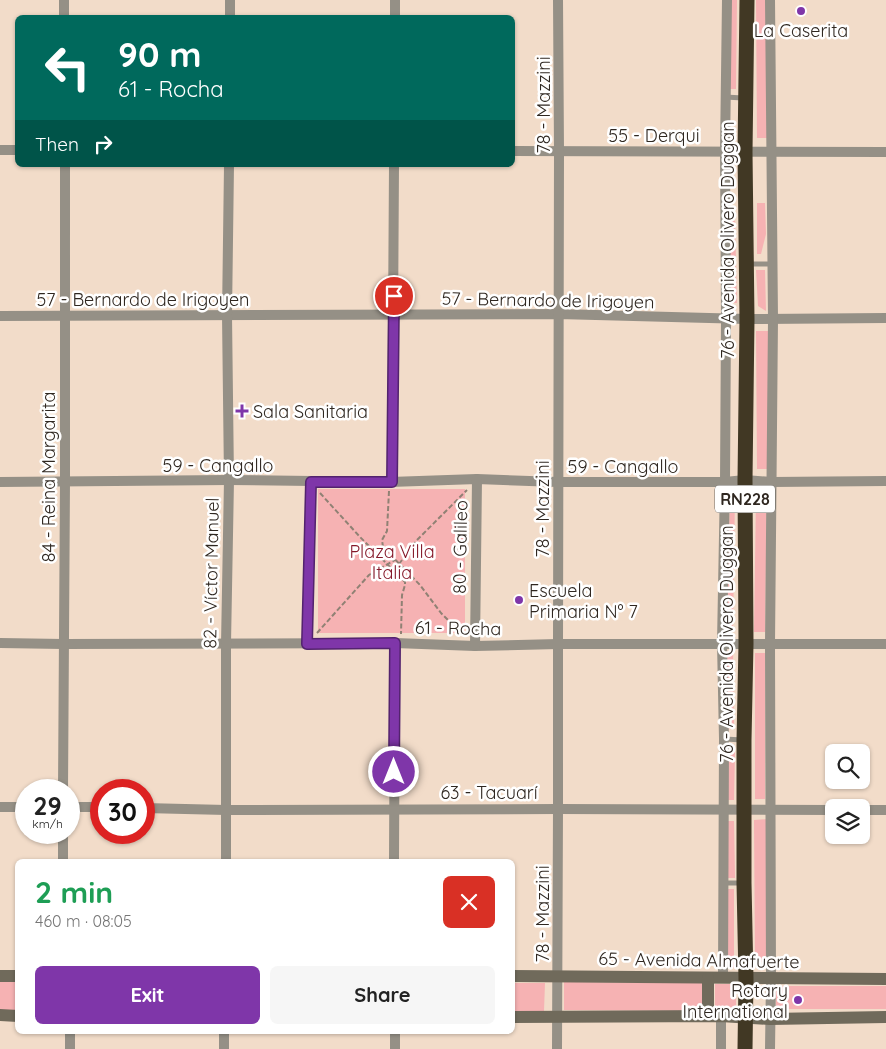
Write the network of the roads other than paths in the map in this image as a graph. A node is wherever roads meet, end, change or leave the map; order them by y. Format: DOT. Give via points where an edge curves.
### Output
graph roads {
  1 [pos="64,0"];
  2 [pos="230,0"];
  3 [pos="395,0"];
  4 [pos="558,0"];
  5 [pos="726,0"];
  6 [pos="746,0"];
  7 [pos="770,0"];
  8 [pos="64,15"];
  9 [pos="230,15"];
  10 [pos="395,15"];
  11 [pos="725,97"];
  12 [pos="746,98"];
  13 [pos="0,150"];
  14 [pos="15,150"];
  15 [pos="515,151"];
  16 [pos="725,151"];
  17 [pos="772,151"];
  18 [pos="560,152"];
  19 [pos="745,152"];
  20 [pos="886,152"];
  21 [pos="65,167"];
  22 [pos="229,167"];
  23 [pos="394,167"];
  24 [pos="746,264"];
  25 [pos="773,264"];
  26 [pos="558,314"];
  27 [pos="227,315"];
  28 [pos="394,315"];
  29 [pos="0,316"];
  30 [pos="65,317"];
  31 [pos="886,318"];
  32 [pos="726,319"];
  33 [pos="747,319"];
  34 [pos="773,319"];
  35 [pos="476,479"];
  36 [pos="229,480"];
  37 [pos="745,480"];
  38 [pos="65,481"];
  39 [pos="886,481"];
  40 [pos="0,482"];
  41 [pos="391,482"];
  42 [pos="558,482"];
  43 [pos="725,482"];
  44 [pos="772,482"];
  45 [pos="311,483"];
  46 [pos="0,643"];
  47 [pos="398,643"];
  48 [pos="722,643"];
  49 [pos="63,644"];
  50 [pos="226,644"];
  51 [pos="307,644"];
  52 [pos="558,644"];
  53 [pos="746,644"];
  54 [pos="770,644"];
  55 [pos="886,644"];
  56 [pos="475,646"];
  57 [pos="724,739"];
  58 [pos="744,740"];
  59 [pos="63,779"];
  60 [pos="0,807"];
  61 [pos="15,807"];
  62 [pos="155,808"];
  63 [pos="558,808"];
  64 [pos="394,809"];
  65 [pos="724,809"];
  66 [pos="226,810"];
  67 [pos="744,810"];
  68 [pos="770,810"];
  69 [pos="825,810"];
  70 [pos="870,810"];
  71 [pos="886,810"];
  72 [pos="63,844"];
  73 [pos="63,859"];
  74 [pos="226,859"];
  75 [pos="394,859"];
  76 [pos="723,883"];
  77 [pos="744,883"];
  78 [pos="0,976"];
  79 [pos="15,976"];
  80 [pos="515,976"];
  81 [pos="558,976"];
  82 [pos="708,978"];
  83 [pos="723,978"];
  84 [pos="746,978"];
  85 [pos="771,979"];
  86 [pos="886,979"];
  87 [pos="0,1015"];
  88 [pos="15,1016"];
  89 [pos="715,1016"];
  90 [pos="515,1017"];
  91 [pos="557,1017"];
  92 [pos="745,1017"];
  93 [pos="886,1017"];
  94 [pos="770,1019"];
  95 [pos="70,1034"];
  96 [pos="224,1034"];
  97 [pos="395,1034"];
  98 [pos="70,1049"];
  99 [pos="224,1049"];
  100 [pos="395,1049"];
  101 [pos="557,1049"];
  102 [pos="721,1049"];
  103 [pos="745,1049"];
  104 [pos="770,1049"];
  1 -- 8 [label="street"];
  2 -- 9 [label="street"];
  3 -- 10 [label="street"];
  4 -- 18 [label="street, 78 - Mazzini"];
  5 -- 11 [label="street, 76 - Avenida Olivero Duggan"];
  6 -- 12 [label="highway, 76 - Avenida Olivero Duggan / RN228"];
  7 -- 17 [label="street"];
  11 -- 12 [label="lane"];
  11 -- 16 [label="street, 76 - Avenida Olivero Duggan"];
  12 -- 19 [label="highway, 76 - Avenida Olivero Duggan / RN228"];
  13 -- 14 [label="street"];
  15 -- 18 [label="street, 55 - Derqui"];
  16 -- 18 [label="street, 55 - Derqui"];
  16 -- 19 [label="street, 55 - Derqui"];
  16 -- 32 [label="street, 76 - Avenida Olivero Duggan"];
  17 -- 19 [label="street, 55 - Derqui"];
  17 -- 20 [label="street, 55 - Derqui"];
  17 -- 25 [label="street"];
  18 -- 26 [label="street, 78 - Mazzini"];
  19 -- 24 [label="highway, 76 - Avenida Olivero Duggan / RN228"];
  21 -- 30 [label="street, 84 - Reina Margarita"];
  22 -- 27 [label="street, 82 - Víctor Manuel"];
  23 -- 28 [label="street"];
  24 -- 25 [label="lane"];
  24 -- 33 [label="highway, 76 - Avenida Olivero Duggan / RN228"];
  25 -- 34 [label="street"];
  26 -- 28 [label="street, 57 - Bernardo de Irigoyen"];
  26 -- 32 [label="street, 57 - Bernardo de Irigoyen"];
  26 -- 42 [label="street, 78 - Mazzini"];
  27 -- 28 [label="street, 57 - Bernardo de Irigoyen"];
  27 -- 30 [label="street, 57 - Bernardo de Irigoyen"];
  27 -- 36 [label="street, 82 - Víctor Manuel"];
  28 -- 41 [label="street"];
  29 -- 30 [label="street, 57 - Bernardo de Irigoyen"];
  30 -- 38 [label="street, 84 - Reina Margarita"];
  31 -- 34 [label="street, 57 - Bernardo de Irigoyen"];
  32 -- 33 [label="street, 57 - Bernardo de Irigoyen"];
  32 -- 43 [label="street, 76 - Avenida Olivero Duggan"];
  33 -- 34 [label="street, 57 - Bernardo de Irigoyen"];
  33 -- 37 [label="highway, 76 - Avenida Olivero Duggan / RN228"];
  34 -- 44 [label="street"];
  35 -- 41 [label="street, 59 - Cangallo"];
  35 -- 42 [label="street, 59 - Cangallo"];
  35 -- 56 [label="street, 80 - Galileo"];
  36 -- 38 [label="street, 59 - Cangallo"];
  36 -- 45 [label="street, 59 - Cangallo"];
  36 -- 50 [label="street, 82 - Víctor Manuel"];
  37 -- 43 [label="street, 59 - Cangallo"];
  37 -- 44 [label="street, 59 - Cangallo"];
  37 -- 53 [label="highway, 76 - Avenida Olivero Duggan / RN228"];
  38 -- 40 [label="street, 59 - Cangallo"];
  38 -- 49 [label="street, 84 - Reina Margarita"];
  39 -- 44 [label="street, 59 - Cangallo"];
  41 -- 45 [label="street, 59 - Cangallo"];
  42 -- 43 [label="street, 59 - Cangallo"];
  42 -- 52 [label="street, 78 - Mazzini"];
  43 -- 48 [label="street, 76 - Avenida Olivero Duggan"];
  44 -- 54 [label="street"];
  45 -- 51 [label="street"];
  46 -- 49 [label="street, 61 - Rocha"];
  47 -- 51 [label="street, 61 - Rocha"];
  47 -- 56 [label="street, 61 - Rocha"];
  47 -- 64 [label="street"];
  48 -- 52 [label="street, 61 - Rocha"];
  48 -- 53 [label="street, 61 - Rocha"];
  48 -- 57 [label="street, 76 - Avenida Olivero Duggan"];
  49 -- 50 [label="street, 61 - Rocha"];
  49 -- 59 [label="street, 84 - Reina Margarita"];
  50 -- 51 [label="street, 61 - Rocha"];
  50 -- 66 [label="street, 82 - Víctor Manuel"];
  52 -- 56 [label="street, 61 - Rocha"];
  52 -- 63 [label="street, 78 - Mazzini"];
  53 -- 54 [label="street, 61 - Rocha"];
  53 -- 58 [label="highway, 76 - Avenida Olivero Duggan / RN228"];
  54 -- 55 [label="street, 61 - Rocha"];
  54 -- 68 [label="street"];
  57 -- 58 [label="lane"];
  57 -- 65 [label="street, 76 - Avenida Olivero Duggan"];
  58 -- 67 [label="highway, 76 - Avenida Olivero Duggan / RN228"];
  60 -- 61 [label="street"];
  62 -- 66 [label="street, 63 - Tacuarí"];
  63 -- 64 [label="street, 63 - Tacuarí"];
  63 -- 65 [label="street, 63 - Tacuarí"];
  63 -- 81 [label="street, 78 - Mazzini"];
  64 -- 66 [label="street, 63 - Tacuarí"];
  64 -- 75 [label="street"];
  65 -- 67 [label="street, 63 - Tacuarí"];
  65 -- 76 [label="street, 76 - Avenida Olivero Duggan"];
  66 -- 74 [label="street, 82 - Víctor Manuel"];
  67 -- 68 [label="street, 63 - Tacuarí"];
  67 -- 77 [label="highway, 76 - Avenida Olivero Duggan / RN228"];
  68 -- 69 [label="street, 63 - Tacuarí"];
  68 -- 85 [label="street"];
  70 -- 71 [label="street"];
  72 -- 73 [label="street"];
  76 -- 77 [label="lane"];
  76 -- 83 [label="street, 76 - Avenida Olivero Duggan"];
  77 -- 84 [label="highway, 76 - Avenida Olivero Duggan / RN228"];
  78 -- 79 [label="main road"];
  80 -- 81 [label="main road, 65 - Avenida Almafuerte"];
  81 -- 82 [label="main road, 65 - Avenida Almafuerte"];
  81 -- 91 [label="street, 78 - Mazzini"];
  82 -- 83 [label="main road, 65 - Avenida Almafuerte"];
  82 -- 89 [label="main road"];
  83 -- 84 [label="main road, 65 - Avenida Almafuerte"];
  84 -- 85 [label="main road, 65 - Avenida Almafuerte"];
  84 -- 92 [label="highway, 76 - Avenida Olivero Duggan / RN228"];
  85 -- 86 [label="main road, 65 - Avenida Almafuerte"];
  85 -- 94 [label="street"];
  87 -- 88 [label="main road"];
  89 -- 91 [label="main road"];
  89 -- 92 [label="main road"];
  89 -- 102 [label="street"];
  90 -- 91 [label="main road"];
  91 -- 101 [label="street, 78 - Mazzini"];
  92 -- 94 [label="main road"];
  92 -- 103 [label="highway, 76 - Avenida Olivero Duggan / RN228"];
  93 -- 94 [label="main road"];
  94 -- 104 [label="street"];
  95 -- 98 [label="street"];
  96 -- 99 [label="street"];
  97 -- 100 [label="street"];
}
